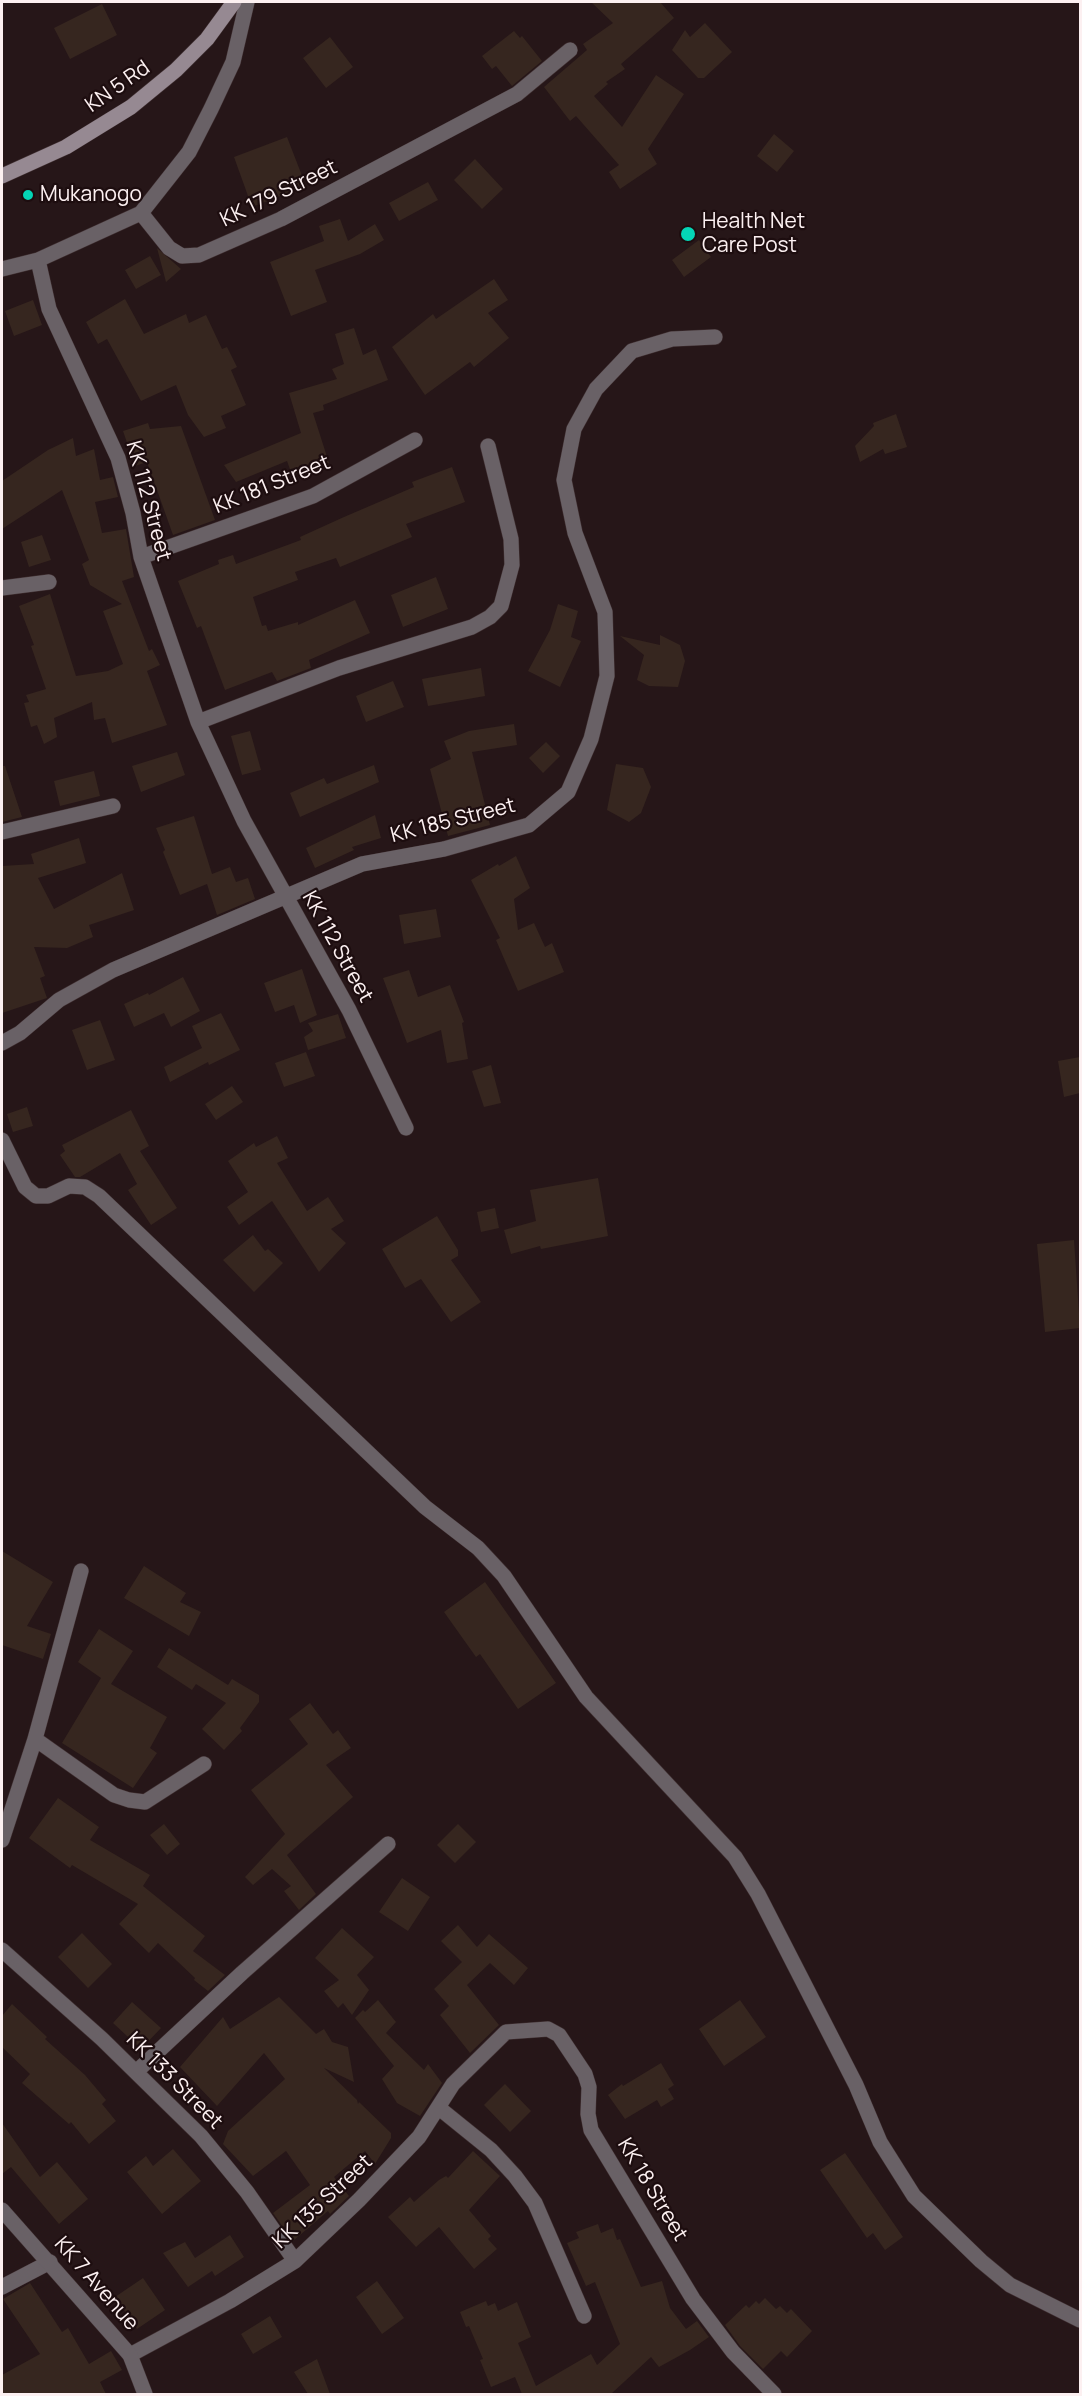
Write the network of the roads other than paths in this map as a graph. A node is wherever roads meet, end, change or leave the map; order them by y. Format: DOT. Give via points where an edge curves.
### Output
graph roads {
  1 [pos="234,2"];
  2 [pos="247,2"];
  3 [pos="570,50"];
  4 [pos="2,176"];
  5 [pos="141,213"];
  6 [pos="38,260"];
  7 [pos="2,269"];
  8 [pos="715,337"];
  9 [pos="415,440"];
  10 [pos="488,446"];
  11 [pos="141,557"];
  12 [pos="49,582"];
  13 [pos="2,588"];
  14 [pos="198,722"];
  15 [pos="113,806"];
  16 [pos="2,832"];
  17 [pos="287,897"];
  18 [pos="2,1043"];
  19 [pos="406,1128"];
  20 [pos="2,1140"];
  21 [pos="81,1571"];
  22 [pos="35,1739"];
  23 [pos="204,1764"];
  24 [pos="2,1836"];
  25 [pos="388,1844"];
  26 [pos="2,1950"];
  27 [pos="506,2032"];
  28 [pos="137,2071"];
  29 [pos="439,2108"];
  30 [pos="2,2210"];
  31 [pos="295,2261"];
  32 [pos="50,2262"];
  33 [pos="2,2287"];
  34 [pos="584,2316"];
  35 [pos="1080,2320"];
  36 [pos="130,2355"];
  37 [pos="145,2394"];
  38 [pos="774,2394"];
  1 -- 4 [label="main road, KN 5 Rd" via="207,39 131,107 66,147"];
  2 -- 5 [label="street" via="232,62 207,118 189,152"];
  3 -- 5 [label="street, KK 179 Street" via="517,94 281,219 199,255 182,256 169,248"];
  5 -- 6 [label="street"];
  6 -- 7 [label="street"];
  6 -- 11 [label="street, KK 112 Street" via="49,309 118,458"];
  8 -- 17 [label="street, KK 185 Street" via="672,339 632,351 596,389 574,429 564,480 575,533 605,612 607,676 591,739 568,792 529,825 444,849 362,864"];
  9 -- 11 [label="street, KK 181 Street" via="313,496"];
  10 -- 14 [label="street" via="511,539 512,565 501,606 490,617"];
  11 -- 14 [label="street, KK 112 Street"];
  12 -- 13 [label="street"];
  14 -- 17 [label="street, KK 112 Street" via="244,821"];
  15 -- 16 [label="street"];
  17 -- 18 [label="street, KK 185 Street" via="113,969 59,1000"];
  17 -- 19 [label="street, KK 112 Street" via="349,1010"];
  20 -- 35 [label="street" via="25,1187 36,1196 48,1196 69,1186 85,1187 99,1196 425,1507 478,1548 504,1576 586,1697 735,1857 856,2085 880,2142 914,2196 1010,2285"];
  21 -- 22 [label="street"];
  22 -- 23 [label="street" via="114,1795 129,1800 145,1802"];
  22 -- 24 [label="street"];
  25 -- 28 [label="street"];
  26 -- 28 [label="street, KK 133 Street"];
  27 -- 29 [label="street, KK 135 Street" via="453,2084"];
  27 -- 38 [label="street, KK 18 Street" via="534,2028 558,2035 585,2074 591,2130 693,2299 732,2352"];
  28 -- 31 [label="street, KK 133 Street" via="201,2136 247,2192"];
  29 -- 31 [label="street, KK 135 Street" via="420,2137"];
  29 -- 34 [label="street" via="491,2150 535,2203"];
  30 -- 32 [label="street, KK 7 Avenue"];
  31 -- 36 [label="street, KK 135 Street"];
  32 -- 33 [label="street"];
  32 -- 36 [label="street, KK 7 Avenue"];
  36 -- 37 [label="street, KK 7 Avenue"];
}
